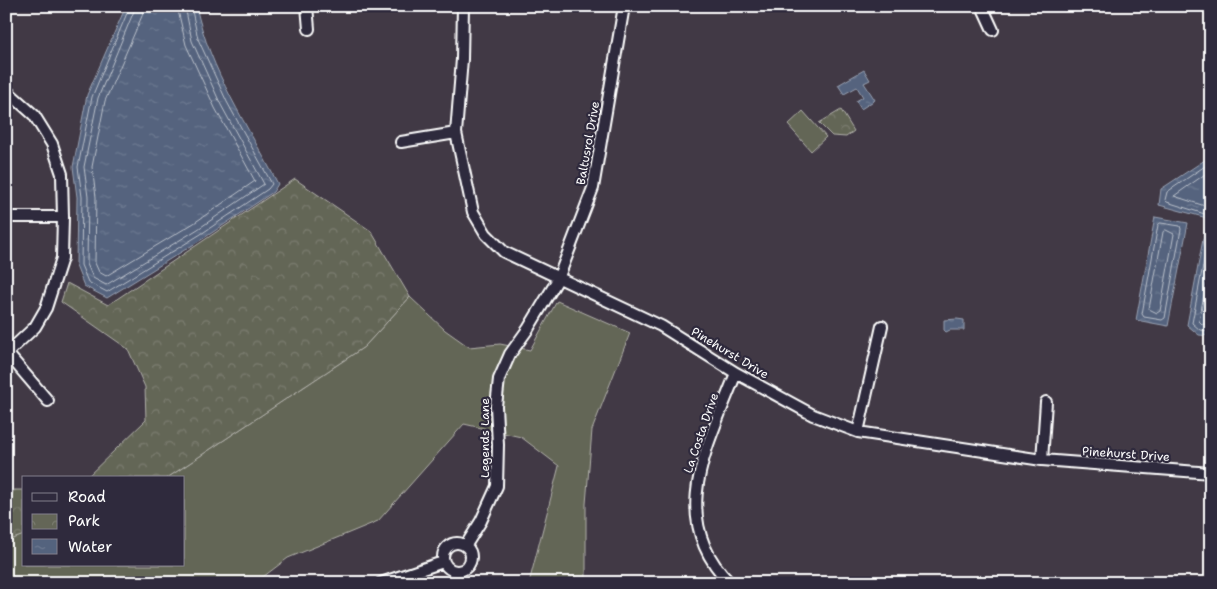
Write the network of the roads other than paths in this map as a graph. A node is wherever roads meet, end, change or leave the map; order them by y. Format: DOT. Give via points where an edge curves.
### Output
graph roads {
  1 [pos="307,6"];
  2 [pos="463,6"];
  3 [pos="624,6"];
  4 [pos="982,6"];
  5 [pos="310,29"];
  6 [pos="993,30"];
  7 [pos="6,90"];
  8 [pos="456,134"];
  9 [pos="401,142"];
  10 [pos="6,217"];
  11 [pos="62,217"];
  12 [pos="558,279"];
  13 [pos="882,326"];
  14 [pos="7,354"];
  15 [pos="736,373"];
  16 [pos="48,401"];
  17 [pos="1046,402"];
  18 [pos="858,432"];
  19 [pos="1042,460"];
  20 [pos="1211,473"];
  21 [pos="466,545"];
  22 [pos="443,562"];
  23 [pos="381,583"];
  24 [pos="730,583"];
  1 -- 5 [label="street"];
  2 -- 8 [label="street, Pinehurst Drive"];
  3 -- 12 [label="street, Baltusrol Drive" via="593,188"];
  4 -- 6 [label="street"];
  7 -- 11 [label="street" via="34,115 52,144 62,174"];
  8 -- 9 [label="street"];
  8 -- 12 [label="street, Pinehurst Drive" via="473,212 486,234 504,252"];
  10 -- 11 [label="street"];
  11 -- 14 [label="street" via="62,258 52,294 35,327"];
  12 -- 15 [label="street, Pinehurst Drive" via="660,326"];
  12 -- 21 [label="street, Legends Lane" via="510,354 499,379 497,486 482,521"];
  13 -- 18 [label="street"];
  14 -- 16 [label="street"];
  15 -- 18 [label="street, Pinehurst Drive" via="813,415"];
  15 -- 24 [label="street, La Costa Drive" via="699,468 696,489 700,537 715,566"];
  17 -- 19 [label="street"];
  18 -- 19 [label="street, Pinehurst Drive"];
  19 -- 20 [label="street, Pinehurst Drive"];
  21 -- 22 [label="street" via="448,546 443,553"];
  21 -- 22 [label="street" via="472,558 464,570 449,570"];
  22 -- 23 [label="street"];
}
